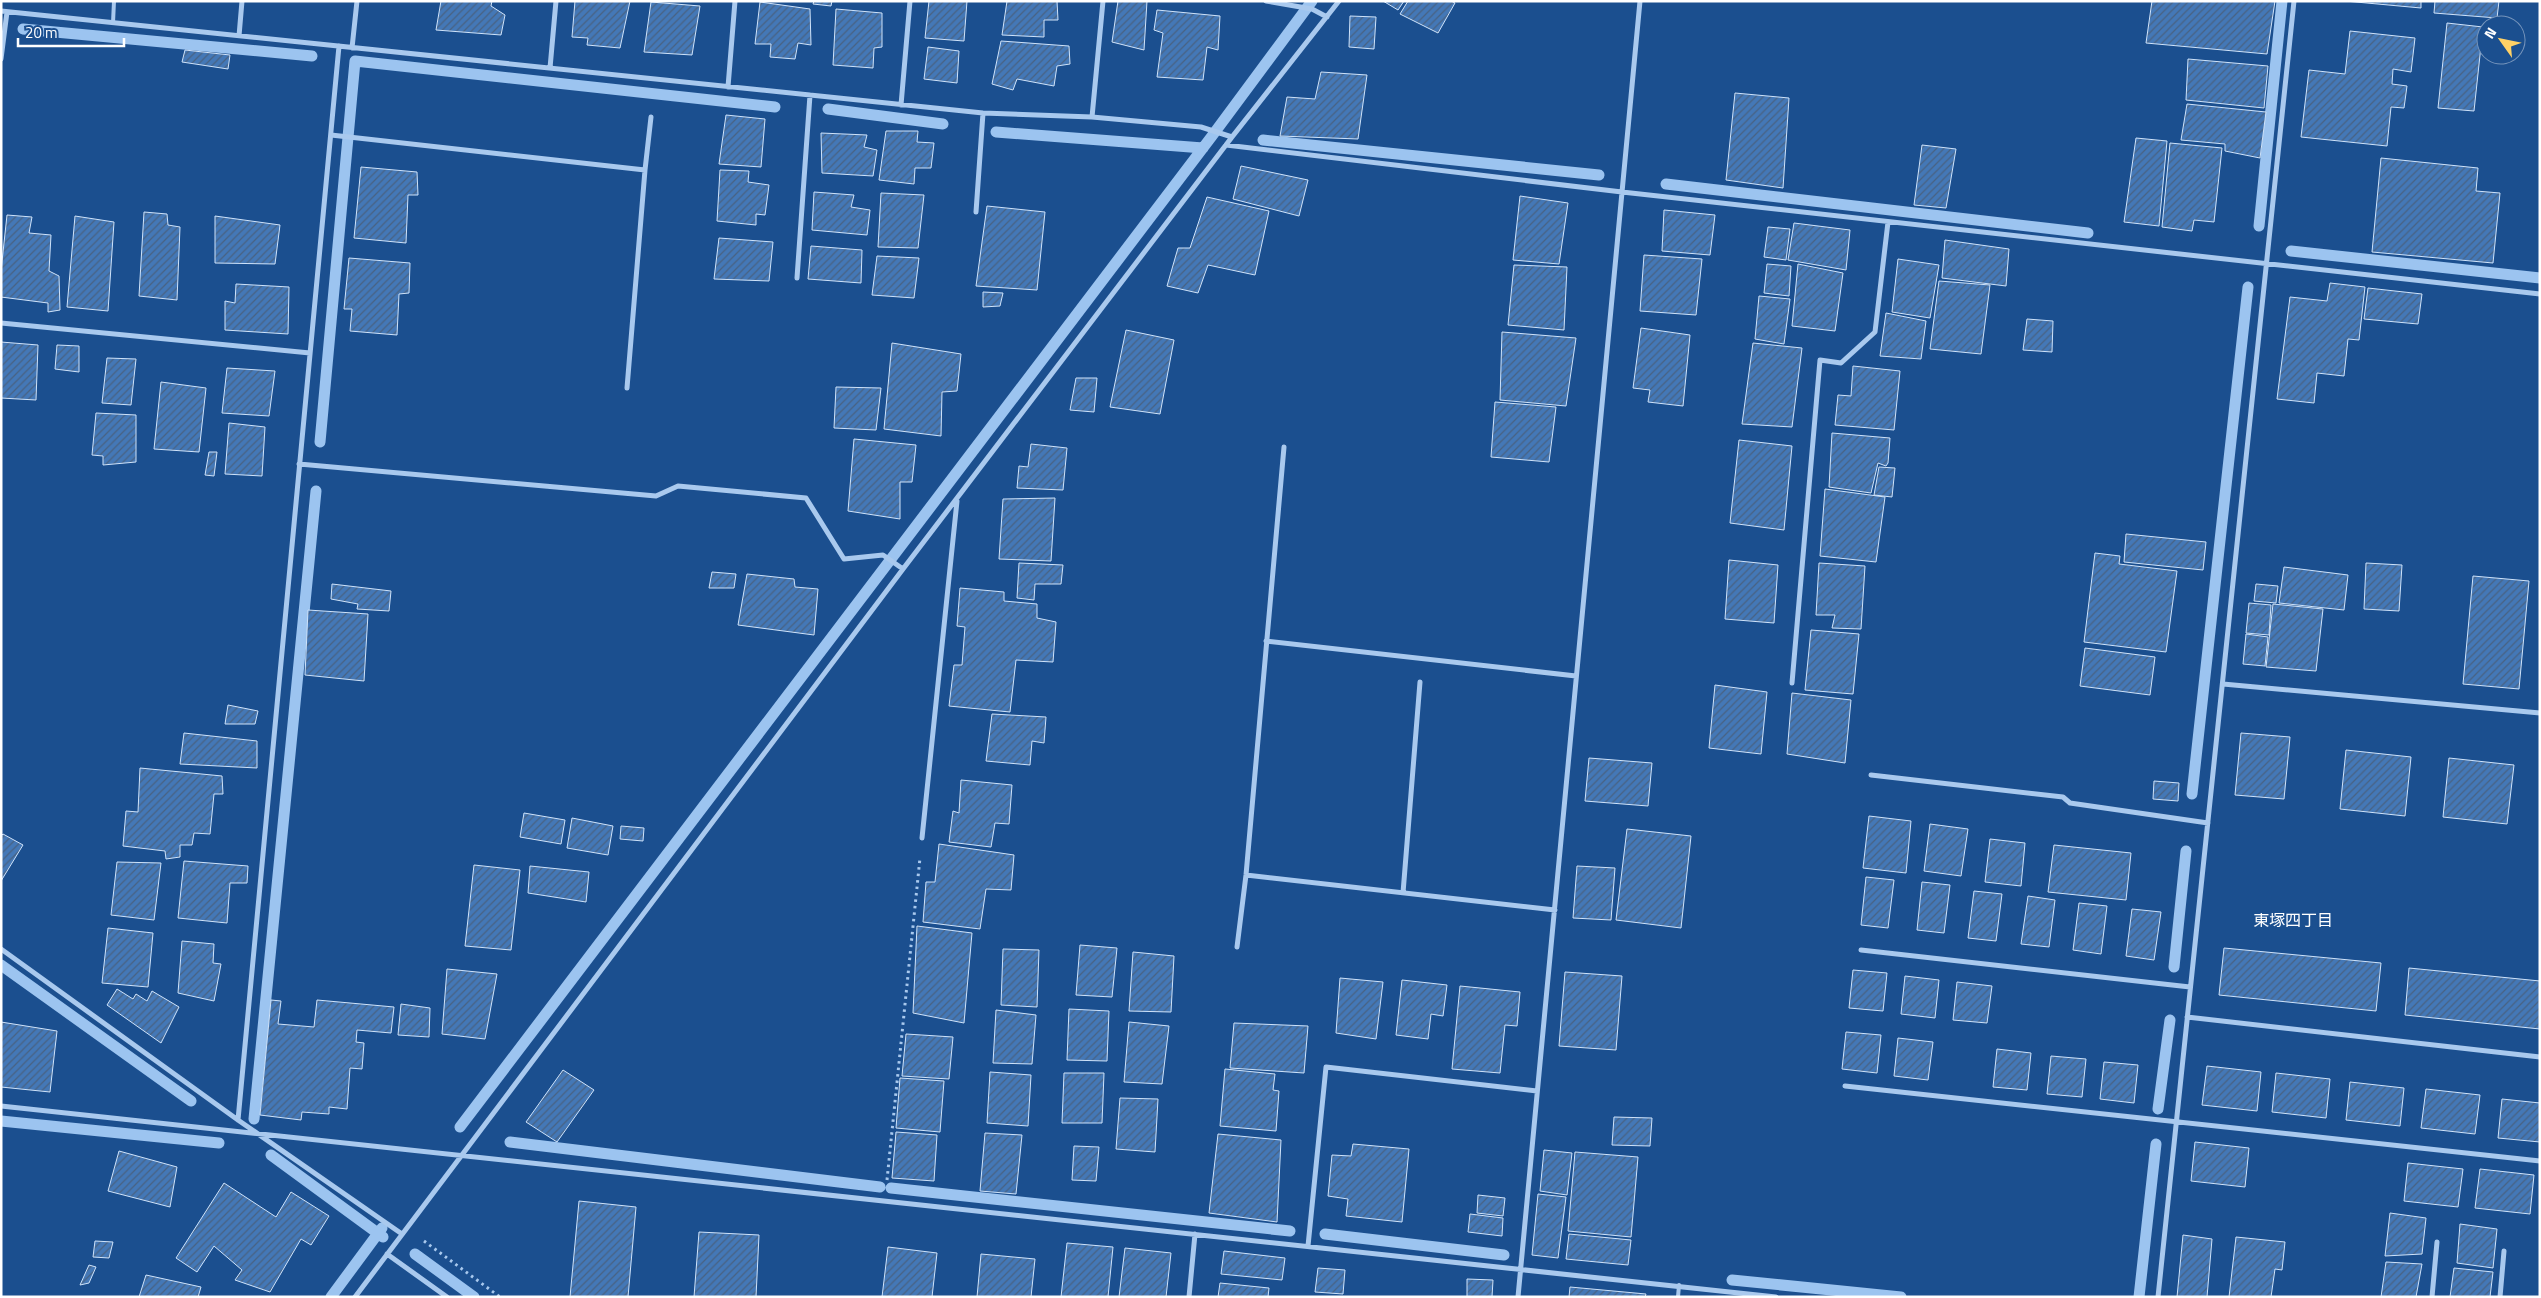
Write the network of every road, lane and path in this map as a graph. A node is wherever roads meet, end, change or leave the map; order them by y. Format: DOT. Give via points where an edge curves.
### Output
graph roads {
  1 [pos="114,1"];
  2 [pos="242,1"];
  3 [pos="357,1"];
  4 [pos="556,1"];
  5 [pos="735,1"];
  6 [pos="910,1"];
  7 [pos="1103,1"];
  8 [pos="1266,1"];
  9 [pos="1339,1"];
  10 [pos="1640,1"];
  11 [pos="2294,1"];
  12 [pos="4,12"];
  13 [pos="1327,17"];
  14 [pos="113,23"];
  15 [pos="239,36"];
  16 [pos="339,46"];
  17 [pos="352,48"];
  18 [pos="1,59"];
  19 [pos="550,68"];
  20 [pos="728,87"];
  21 [pos="810,95"];
  22 [pos="901,105"];
  23 [pos="984,113"];
  24 [pos="651,117"];
  25 [pos="1092,117"];
  26 [pos="330,135"];
  27 [pos="1232,137"];
  28 [pos="1226,145"];
  29 [pos="645,170"];
  30 [pos="1622,192"];
  31 [pos="976,212"];
  32 [pos="1888,222"];
  33 [pos="2268,264"];
  34 [pos="797,278"];
  35 [pos="2540,294"];
  36 [pos="1,322"];
  37 [pos="310,353"];
  38 [pos="627,388"];
  39 [pos="1284,447"];
  40 [pos="299,464"];
  41 [pos="957,501"];
  42 [pos="904,569"];
  43 [pos="1266,640"];
  44 [pos="1576,676"];
  45 [pos="1420,682"];
  46 [pos="1792,683"];
  47 [pos="2223,684"];
  48 [pos="2540,713"];
  49 [pos="1871,775"];
  50 [pos="2208,823"];
  51 [pos="922,838"];
  52 [pos="1246,875"];
  53 [pos="1403,892"];
  54 [pos="1554,910"];
  55 [pos="1237,947"];
  56 [pos="1,949"];
  57 [pos="1861,950"];
  58 [pos="2190,987"];
  59 [pos="2187,1017"];
  60 [pos="2540,1057"];
  61 [pos="1845,1086"];
  62 [pos="1537,1091"];
  63 [pos="1,1106"];
  64 [pos="238,1120"];
  65 [pos="2174,1123"];
  66 [pos="257,1134"];
  67 [pos="462,1156"];
  68 [pos="2540,1162"];
  69 [pos="885,1201"];
  70 [pos="406,1229"];
  71 [pos="402,1234"];
  72 [pos="1195,1234"];
  73 [pos="2437,1242"];
  74 [pos="1308,1246"];
  75 [pos="2504,1252"];
  76 [pos="387,1254"];
  77 [pos="1520,1269"];
  78 [pos="1679,1285"];
  79 [pos="355,1297"];
  80 [pos="447,1297"];
  81 [pos="500,1297"];
  82 [pos="1189,1297"];
  83 [pos="1518,1297"];
  84 [pos="1678,1297"];
  85 [pos="1776,1297"];
  86 [pos="2158,1297"];
  87 [pos="2432,1297"];
  88 [pos="2500,1297"];
  1 -- 14 [label="lane"];
  2 -- 15 [label="street"];
  3 -- 17 [label="street"];
  4 -- 19 [label="street"];
  5 -- 20 [label="street"];
  6 -- 22 [label="street"];
  7 -- 25 [label="street"];
  8 -- 13 [label="street" via="1312,9"];
  9 -- 13 [label="street"];
  10 -- 30 [label="street"];
  11 -- 33 [label="street"];
  12 -- 14 [label="street"];
  12 -- 18 [label="street"];
  13 -- 27 [label="street"];
  14 -- 15 [label="street"];
  15 -- 16 [label="street"];
  16 -- 17 [label="street"];
  16 -- 26 [label="street"];
  17 -- 19 [label="street"];
  19 -- 20 [label="street"];
  20 -- 21 [label="street"];
  21 -- 22 [label="street"];
  21 -- 34 [label="street"];
  22 -- 23 [label="street"];
  23 -- 25 [label="street"];
  23 -- 31 [label="street"];
  24 -- 29 [label="street"];
  25 -- 27 [label="street" via="1200,127"];
  26 -- 29 [label="street"];
  26 -- 37 [label="street"];
  27 -- 28 [label="street"];
  28 -- 30 [label="street"];
  28 -- 41 [label="street"];
  29 -- 38 [label="street"];
  30 -- 32 [label="street"];
  30 -- 44 [label="street"];
  32 -- 33 [label="street"];
  32 -- 46 [label="street" via="1875,332 1841,363 1820,360"];
  33 -- 35 [label="street"];
  33 -- 47 [label="street"];
  36 -- 37 [label="street"];
  37 -- 40 [label="street"];
  39 -- 43 [label="street"];
  40 -- 42 [label="street" via="656,496 678,486 806,498 844,559 883,554"];
  40 -- 64 [label="street"];
  41 -- 42 [label="street"];
  41 -- 51 [label="street"];
  42 -- 67 [label="street"];
  43 -- 44 [label="street"];
  43 -- 52 [label="street"];
  44 -- 54 [label="street"];
  45 -- 53 [label="street"];
  47 -- 48 [label="street"];
  47 -- 50 [label="street"];
  49 -- 50 [label="street" via="2063,797 2070,803"];
  50 -- 58 [label="street"];
  51 -- 69 [label="path"];
  52 -- 53 [label="street"];
  52 -- 55 [label="street"];
  53 -- 54 [label="street"];
  54 -- 62 [label="street"];
  56 -- 64 [label="street"];
  57 -- 58 [label="street"];
  58 -- 59 [label="street"];
  59 -- 60 [label="street"];
  59 -- 65 [label="street"];
  61 -- 65 [label="street"];
  62 -- 74 [label="street" via="1326,1067"];
  62 -- 77 [label="street"];
  63 -- 66 [label="street"];
  64 -- 66 [label="street"];
  65 -- 68 [label="street"];
  65 -- 86 [label="street"];
  66 -- 67 [label="street"];
  66 -- 71 [label="street"];
  67 -- 69 [label="street"];
  67 -- 70 [label="street"];
  69 -- 72 [label="street"];
  70 -- 71 [label="street"];
  70 -- 81 [label="path"];
  71 -- 76 [label="street"];
  72 -- 74 [label="street"];
  72 -- 82 [label="street"];
  73 -- 87 [label="street"];
  74 -- 77 [label="street"];
  75 -- 88 [label="street"];
  76 -- 79 [label="street"];
  76 -- 80 [label="street"];
  77 -- 78 [label="street"];
  77 -- 83 [label="street"];
  78 -- 84 [label="lane"];
  78 -- 85 [label="street"];
}
